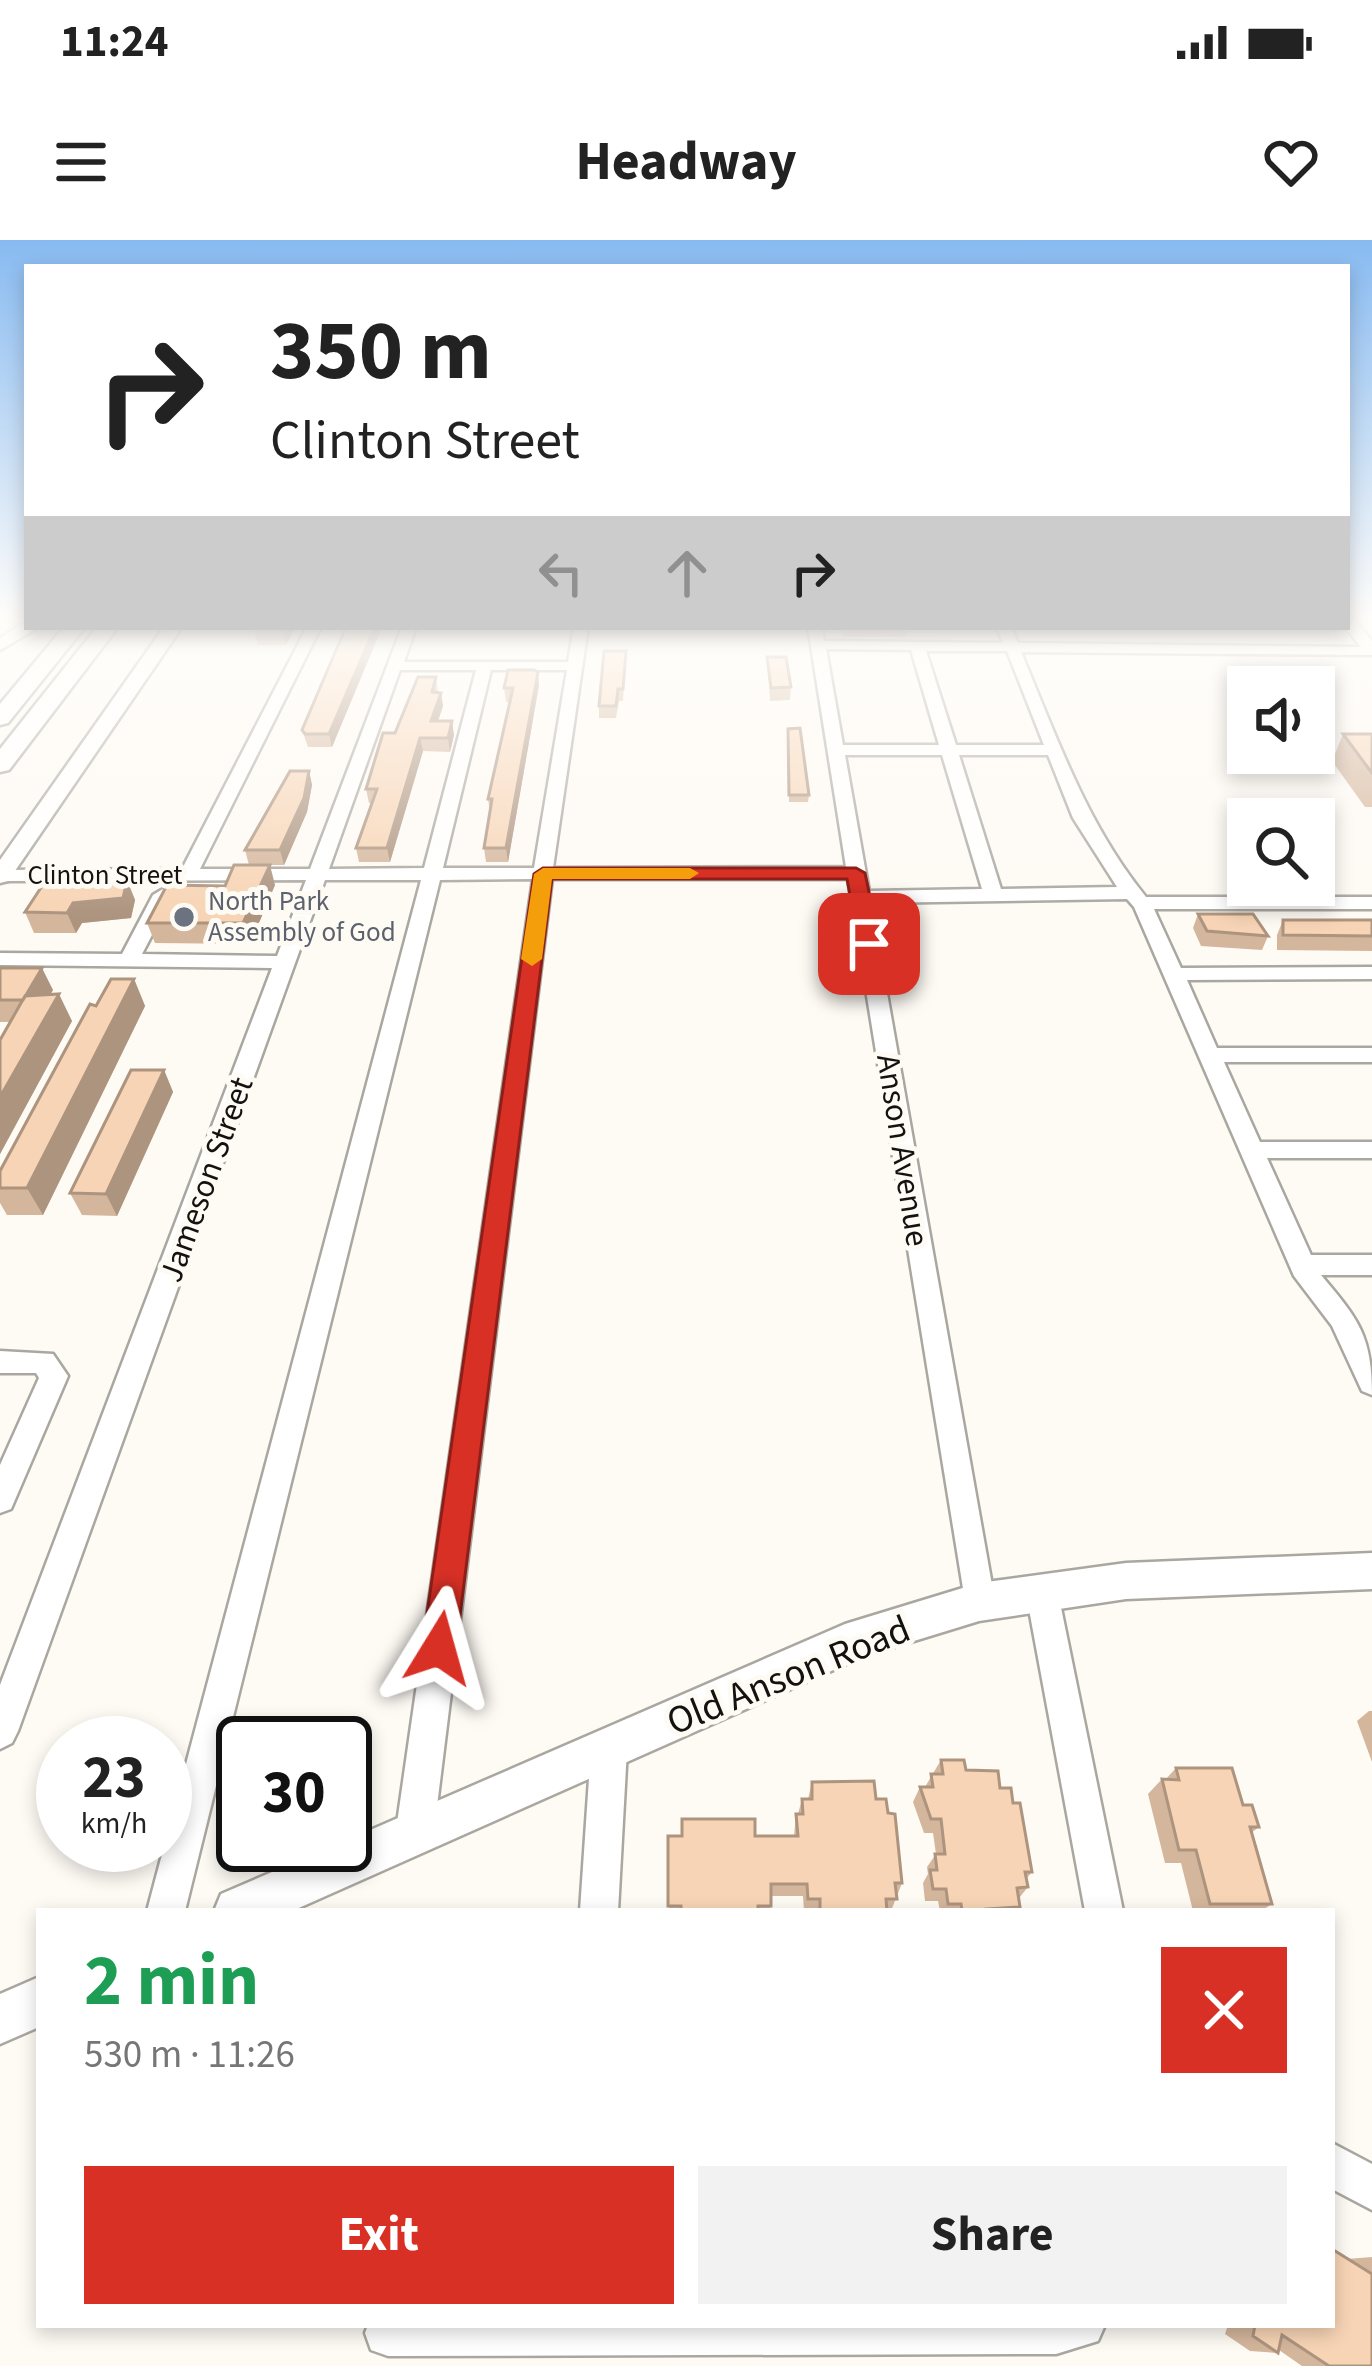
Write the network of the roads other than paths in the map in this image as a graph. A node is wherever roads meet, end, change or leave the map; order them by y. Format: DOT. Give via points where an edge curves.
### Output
graph roads {
  1 [pos="38,717"];
  2 [pos="110,717"];
  3 [pos="265,717"];
  4 [pos="375,717"];
  5 [pos="472,717"];
  6 [pos="568,717"];
  7 [pos="831,717"];
  8 [pos="939,717"];
  9 [pos="1040,717"];
  10 [pos="836,750"];
  11 [pos="949,750"];
  12 [pos="1053,750"];
  13 [pos="0,765"];
  14 [pos="433,874"];
  15 [pos="543,874"];
  16 [pos="1,875"];
  17 [pos="180,875"];
  18 [pos="316,875"];
  19 [pos="859,885"];
  20 [pos="993,895"];
  21 [pos="1137,898"];
  22 [pos="1372,903"];
  23 [pos="0,959"];
  24 [pos="129,960"];
  25 [pos="286,962"];
  26 [pos="1372,973"];
  27 [pos="1174,974"];
  28 [pos="1210,1055"];
  29 [pos="1372,1055"];
  30 [pos="1253,1150"];
  31 [pos="1372,1150"];
  32 [pos="1302,1265"];
  33 [pos="1372,1265"];
  34 [pos="0,1362"];
  35 [pos="1372,1383"];
  36 [pos="0,1500"];
  37 [pos="1372,1571"];
  38 [pos="1042,1593"];
  39 [pos="979,1602"];
  40 [pos="8,1686"];
  41 [pos="0,1731"];
  42 [pos="609,1749"];
  43 [pos="415,1830"];
  44 [pos="167,1908"];
  45 [pos="245,1908"];
  46 [pos="599,1908"];
  47 [pos="1103,1908"];
  48 [pos="36,2003"];
  49 [pos="0,2019"];
  50 [pos="1335,2167"];
  51 [pos="1372,2188"];
  52 [pos="1069,2328"];
  53 [pos="588,2329"];
  54 [pos="388,2332"];
  1 -- 13 [label="highway"];
  2 -- 16 [label="main road"];
  3 -- 17 [label="street"];
  4 -- 18 [label="street, Jameson Street"];
  5 -- 14 [label="street"];
  6 -- 15 [label="street"];
  7 -- 10 [label="street, Anson Avenue"];
  8 -- 11 [label="street"];
  9 -- 12 [label="street"];
  10 -- 11 [label="street"];
  10 -- 19 [label="street, Anson Avenue"];
  11 -- 12 [label="street"];
  11 -- 20 [label="street"];
  12 -- 21 [label="street" via="1098,846"];
  14 -- 15 [label="street, Clinton Street"];
  14 -- 18 [label="street, Clinton Street"];
  14 -- 44 [label="street"];
  15 -- 19 [label="street, Clinton Street"];
  15 -- 43 [label="street"];
  16 -- 17 [label="street, Clinton Street"];
  17 -- 18 [label="street, Clinton Street"];
  17 -- 24 [label="street"];
  18 -- 25 [label="street, Jameson Street"];
  19 -- 20 [label="street, Clinton Street"];
  19 -- 39 [label="street, Anson Avenue"];
  20 -- 21 [label="street, Clinton Street"];
  21 -- 22 [label="street, Clinton Street"];
  21 -- 27 [label="street"];
  23 -- 24 [label="street"];
  24 -- 25 [label="street"];
  25 -- 40 [label="street, Jameson Street"];
  26 -- 27 [label="street"];
  27 -- 28 [label="street"];
  28 -- 29 [label="street"];
  28 -- 30 [label="street"];
  30 -- 31 [label="street"];
  30 -- 32 [label="street"];
  32 -- 33 [label="street"];
  32 -- 35 [label="street" via="1343,1320"];
  34 -- 36 [label="street" via="43,1362 54,1376"];
  37 -- 38 [label="main road, Old Anson Road" via="1196,1576"];
  38 -- 39 [label="main road, Old Anson Road"];
  38 -- 47 [label="street"];
  39 -- 42 [label="main road, Old Anson Road" via="859,1638"];
  40 -- 41 [label="street, Jameson Street"];
  42 -- 43 [label="main road, Old Anson Road"];
  42 -- 46 [label="street"];
  43 -- 45 [label="main road, Old Anson Road"];
  48 -- 49 [label="main road"];
  50 -- 51 [label="street"];
  52 -- 53 [label="street"];
  53 -- 54 [label="street"];
}
